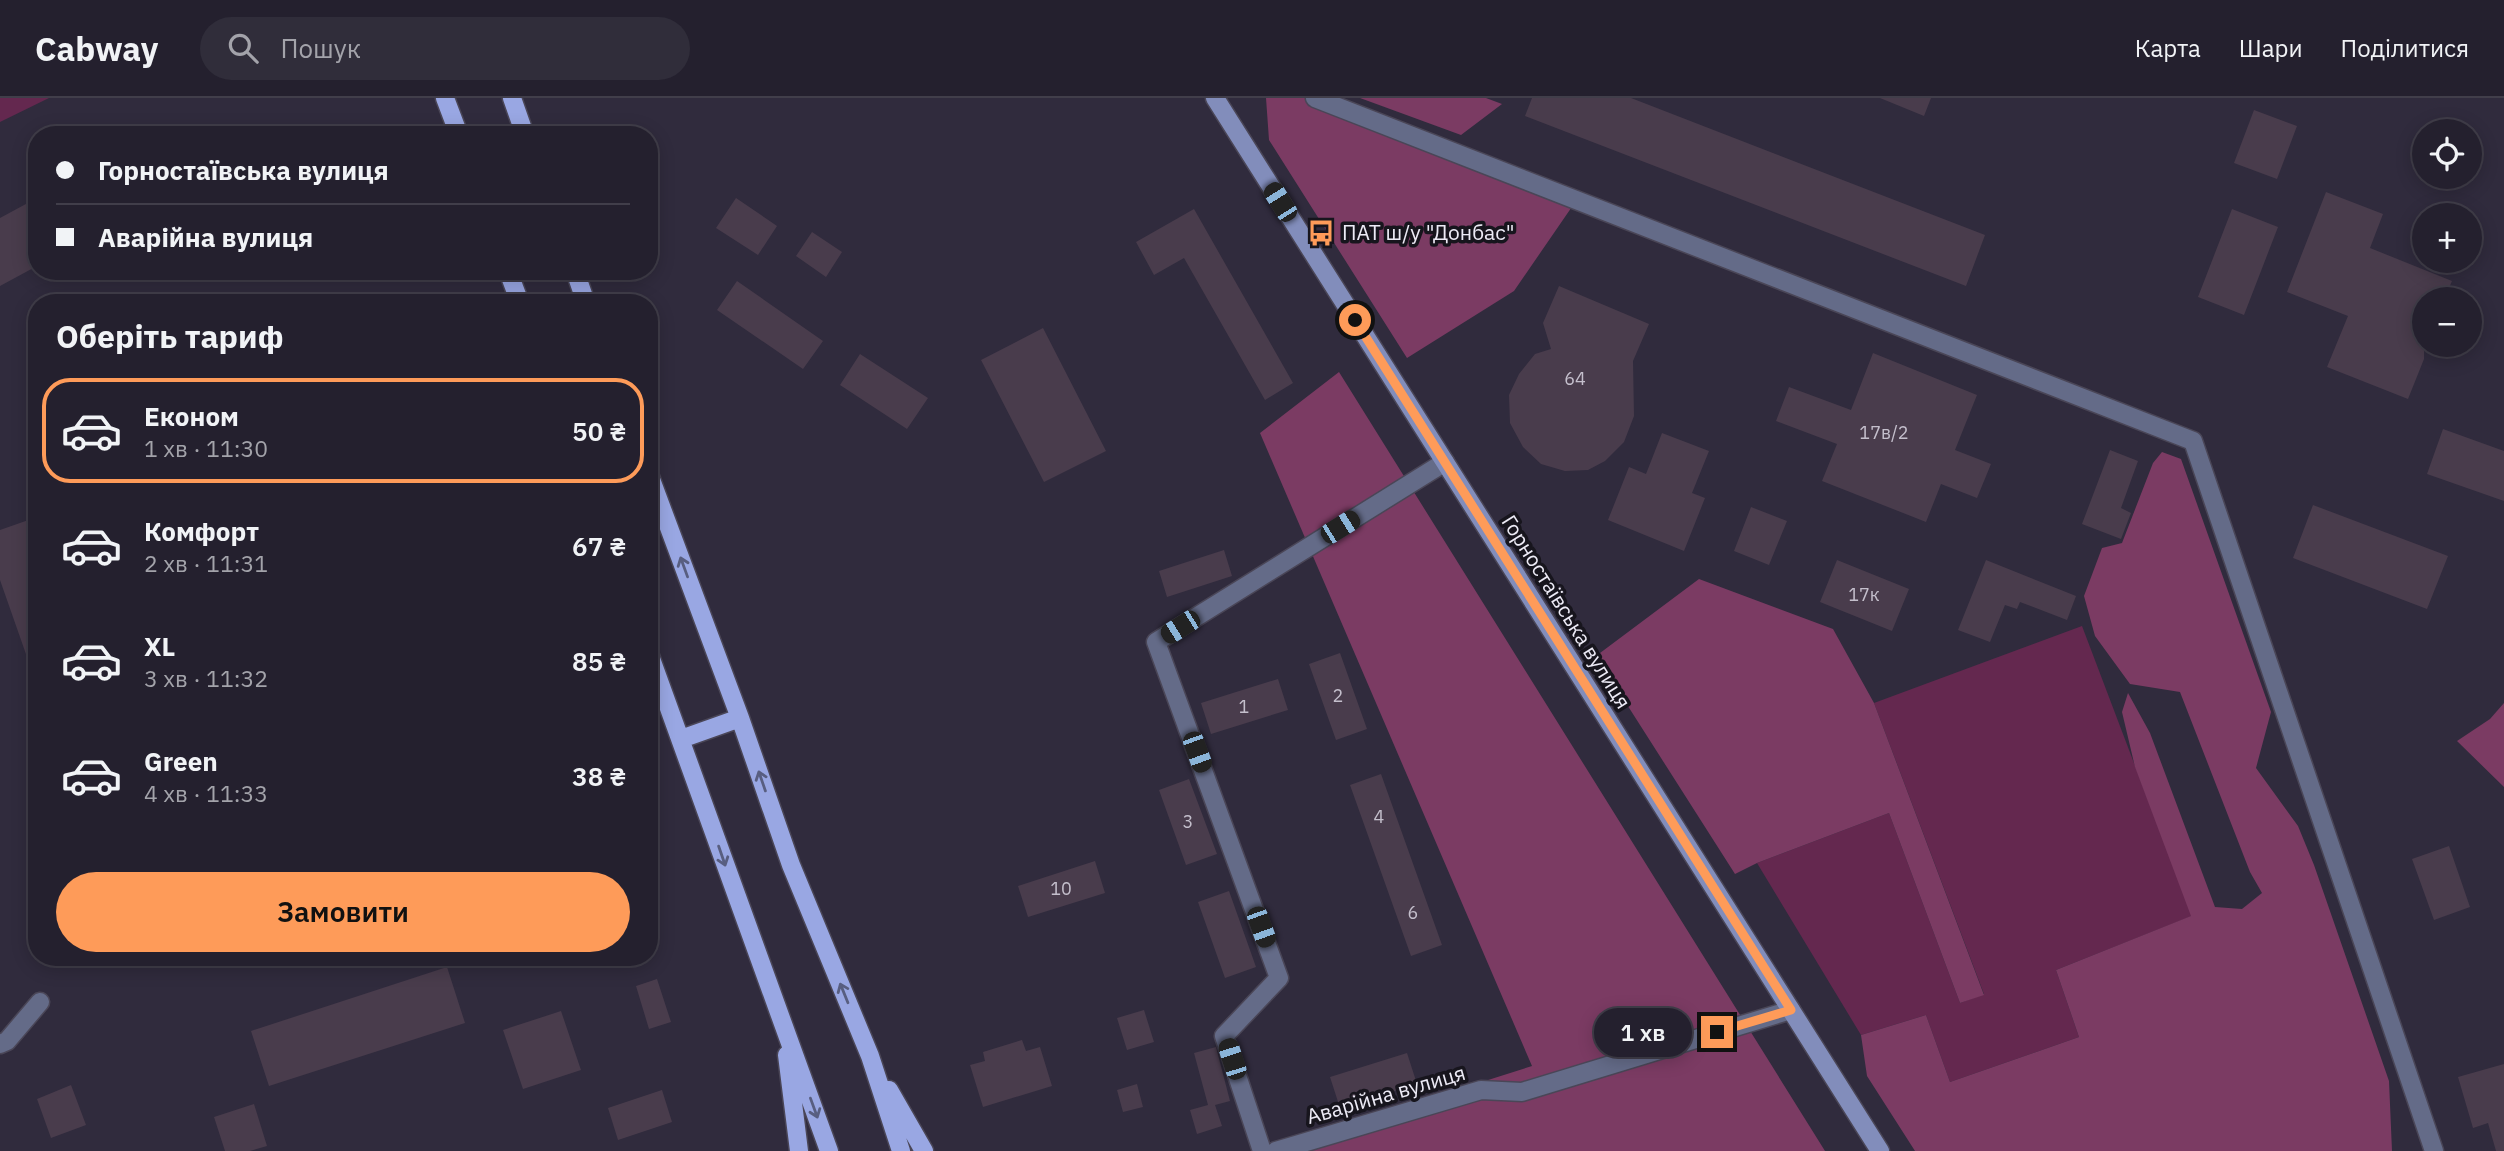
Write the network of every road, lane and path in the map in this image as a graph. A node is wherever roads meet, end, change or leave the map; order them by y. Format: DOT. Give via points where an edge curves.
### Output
graph roads {
  1 [pos="445,98"];
  2 [pos="512,98"];
  3 [pos="1215,98"];
  4 [pos="1315,98"];
  5 [pos="455,126"];
  6 [pos="522,126"];
  7 [pos="1445,462"];
  8 [pos="658,498"];
  9 [pos="658,677"];
  10 [pos="740,718"];
  11 [pos="681,739"];
  12 [pos="40,1002"];
  13 [pos="1791,1010"];
  14 [pos="783,1020"];
  15 [pos="0,1044"];
  16 [pos="870,1056"];
  17 [pos="799,1151"];
  18 [pos="830,1151"];
  19 [pos="901,1151"];
  20 [pos="924,1151"];
  21 [pos="1262,1151"];
  22 [pos="1276,1151"];
  23 [pos="1880,1151"];
  24 [pos="2434,1151"];
  1 -- 5 [label="main road"];
  2 -- 6 [label="main road"];
  3 -- 7 [label="main road, Горностаївська вулиця"];
  4 -- 24 [label="street" via="2193,441"];
  7 -- 13 [label="main road, Горностаївська вулиця"];
  7 -- 21 [label="street" via="1156,642 1279,978 1224,1036"];
  10 -- 8 [label="main road, one-way"];
  9 -- 11 [label="main road"];
  10 -- 11 [label="main road"];
  16 -- 10 [label="main road, one-way" via="791,865"];
  11 -- 14 [label="main road, one-way"];
  12 -- 15 [label="street"];
  13 -- 22 [label="street, Аварійна вулиця" via="1522,1092 1481,1090"];
  13 -- 23 [label="main road, Горностаївська вулиця"];
  14 -- 17 [label="main road"];
  14 -- 18 [label="main road, one-way"];
  16 -- 19 [label="main road"];
  16 -- 20 [label="main road"];
}
